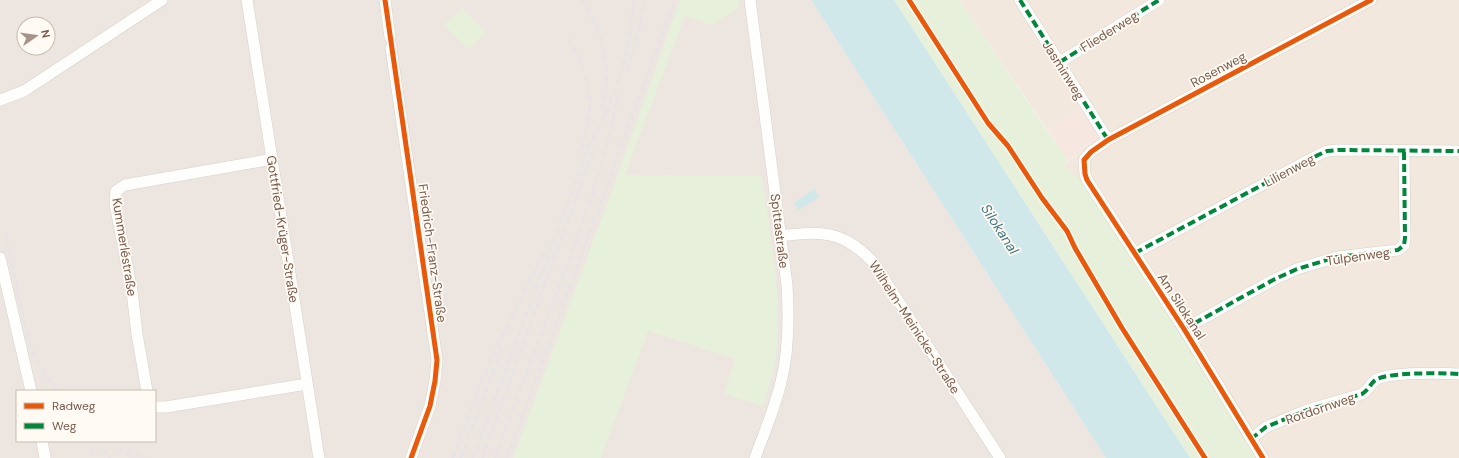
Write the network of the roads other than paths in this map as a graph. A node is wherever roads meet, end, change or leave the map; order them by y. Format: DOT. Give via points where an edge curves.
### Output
graph roads {
  1 [pos="162,0"];
  2 [pos="247,0"];
  3 [pos="382,0"];
  4 [pos="750,0"];
  5 [pos="1020,0"];
  6 [pos="1159,0"];
  7 [pos="1371,0"];
  8 [pos="1060,62"];
  9 [pos="0,100"];
  10 [pos="1108,140"];
  11 [pos="1404,151"];
  12 [pos="1459,151"];
  13 [pos="272,159"];
  14 [pos="1084,166"];
  15 [pos="780,236"];
  16 [pos="1135,253"];
  17 [pos="0,258"];
  18 [pos="1184,329"];
  19 [pos="1459,374"];
  20 [pos="307,384"];
  21 [pos="30,390"];
  22 [pos="147,390"];
  23 [pos="156,407"];
  24 [pos="1251,439"];
  25 [pos="42,442"];
  26 [pos="45,458"];
  27 [pos="319,458"];
  28 [pos="410,458"];
  29 [pos="756,458"];
  30 [pos="1000,458"];
  31 [pos="1263,458"];
  1 -- 9 [label="street" via="24,90"];
  2 -- 13 [label="street, Gottfried-Krüger-Straße"];
  3 -- 28 [label="street, Friedrich-Franz-Straße" via="391,42 437,360 430,406"];
  4 -- 15 [label="street, Spittastraße"];
  5 -- 8 [label="street, Jasminweg"];
  6 -- 8 [label="street, Fliederweg"];
  7 -- 10 [label="street, Rosenweg"];
  8 -- 10 [label="street, Jasminweg"];
  10 -- 14 [label="street, Rosenweg" via="1091,152 1084,160"];
  11 -- 12 [label="street, Lilienweg"];
  11 -- 16 [label="street, Lilienweg" via="1327,151"];
  11 -- 18 [label="street, Tulpenweg" via="1405,238 1404,245 1398,250 1337,257 1297,269"];
  13 -- 20 [label="street, Gottfried-Krüger-Straße"];
  13 -- 22 [label="street, Kummerléstraße" via="125,185 116,191 115,204 132,291"];
  14 -- 16 [label="street, Am Silokanal" via="1087,180"];
  15 -- 29 [label="street, Spittastraße" via="788,306 786,352 781,383"];
  15 -- 30 [label="street, Wilhelm-Meinicke-Straße" via="832,234 848,240 862,250 873,262"];
  16 -- 18 [label="street, Am Silokanal"];
  17 -- 21 [label="street"];
  18 -- 24 [label="street, Am Silokanal"];
  19 -- 24 [label="street, Rotdornweg" via="1429,373 1378,378 1368,391 1362,394 1307,410 1266,427"];
  20 -- 23 [label="street"];
  20 -- 27 [label="street, Gottfried-Krüger-Straße"];
  24 -- 31 [label="street, Am Silokanal"];
  25 -- 26 [label="street"];
}
